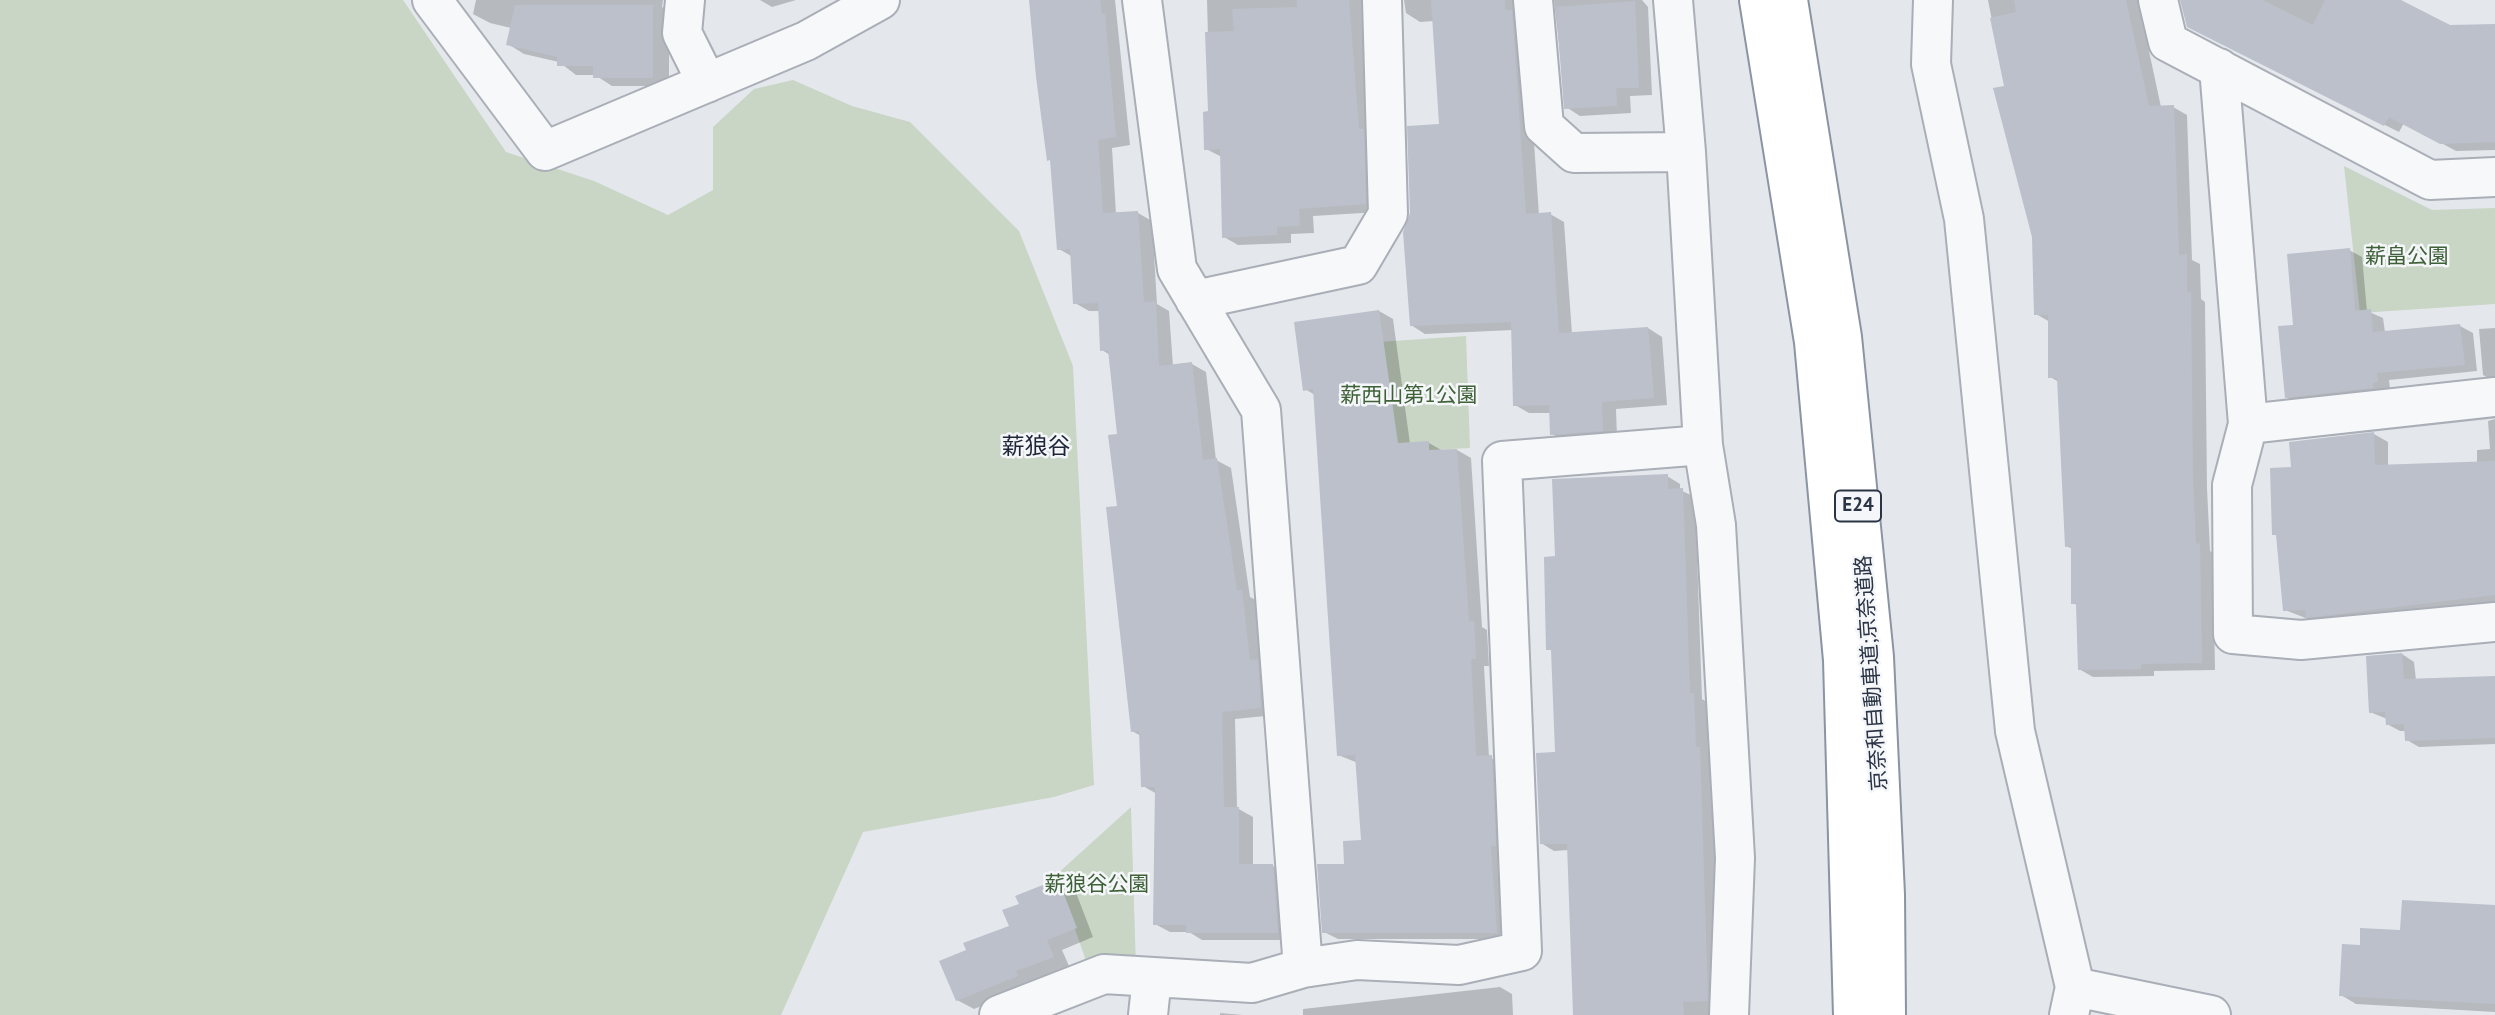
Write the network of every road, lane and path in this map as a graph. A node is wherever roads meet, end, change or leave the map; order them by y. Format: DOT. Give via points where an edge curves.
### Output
graph roads {
  1 [pos="432,0"];
  2 [pos="685,0"];
  3 [pos="880,0"];
  4 [pos="1142,0"];
  5 [pos="1382,0"];
  6 [pos="1533,0"];
  7 [pos="1673,0"];
  8 [pos="1759,0"];
  9 [pos="1788,0"];
  10 [pos="1933,0"];
  11 [pos="2158,0"];
  12 [pos="2219,68"];
  13 [pos="707,83"];
  14 [pos="1686,152"];
  15 [pos="2495,177"];
  16 [pos="1195,300"];
  17 [pos="2495,397"];
  18 [pos="2248,424"];
  19 [pos="1703,444"];
  20 [pos="2495,622"];
  21 [pos="1303,968"];
  22 [pos="1152,977"];
  23 [pos="2072,1001"];
  24 [pos="999,1015"];
  25 [pos="1147,1015"];
  26 [pos="1729,1015"];
  27 [pos="1853,1015"];
  28 [pos="1886,1015"];
  29 [pos="2211,1015"];
  1 -- 13 [label="street" via="545,151"];
  2 -- 13 [label="street" via="682,33"];
  3 -- 13 [label="street" via="806,41"];
  4 -- 16 [label="street" via="1177,269"];
  5 -- 16 [label="street" via="1388,214 1358,265"];
  6 -- 14 [label="street" via="1544,126 1574,153"];
  7 -- 14 [label="street"];
  8 -- 27 [label="highway, 京奈和自動車道;京奈道路 / E24" via="1815,355 1843,660"];
  9 -- 28 [label="highway, 京奈和自動車道;京奈道路 / E24" via="1842,337 1874,657"];
  10 -- 23 [label="street" via="1931,64 1964,219 2015,731"];
  11 -- 12 [label="street" via="2168,42"];
  12 -- 15 [label="street" via="2430,180"];
  12 -- 18 [label="street"];
  14 -- 19 [label="street"];
  16 -- 21 [label="street" via="1261,410"];
  17 -- 18 [label="street"];
  18 -- 20 [label="street" via="2232,485 2233,634 2301,640"];
  19 -- 21 [label="street" via="1502,461 1522,951 1460,965 1357,960"];
  19 -- 26 [label="street" via="1716,525 1735,858"];
  21 -- 22 [label="street" via="1252,982"];
  22 -- 24 [label="street" via="1104,974"];
  22 -- 25 [label="street"];
  23 -- 29 [label="street"];
}
